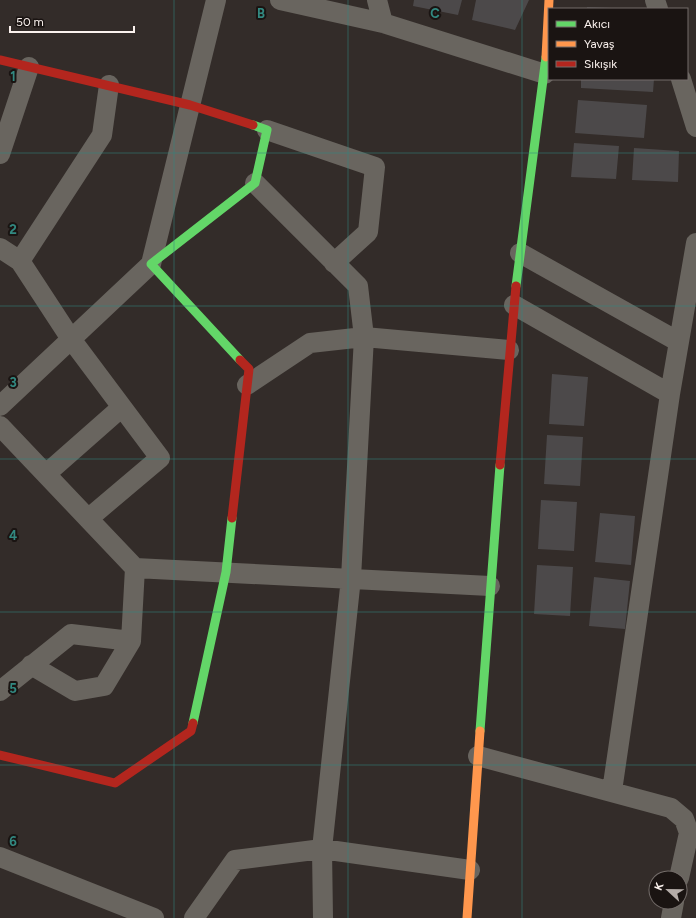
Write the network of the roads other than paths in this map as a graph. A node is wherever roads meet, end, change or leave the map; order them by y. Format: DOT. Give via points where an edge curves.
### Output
graph roads {
  1 [pos="216,0"];
  2 [pos="280,0"];
  3 [pos="377,0"];
  4 [pos="548,18"];
  5 [pos="384,23"];
  6 [pos="0,60"];
  7 [pos="29,67"];
  8 [pos="545,74"];
  9 [pos="680,80"];
  10 [pos="109,85"];
  11 [pos="190,105"];
  12 [pos="696,127"];
  13 [pos="267,130"];
  14 [pos="0,154"];
  15 [pos="256,183"];
  16 [pos="696,243"];
  17 [pos="0,248"];
  18 [pos="520,253"];
  19 [pos="20,261"];
  20 [pos="334,263"];
  21 [pos="151,264"];
  22 [pos="514,305"];
  23 [pos="364,337"];
  24 [pos="71,339"];
  25 [pos="679,342"];
  26 [pos="509,350"];
  27 [pos="247,385"];
  28 [pos="670,394"];
  29 [pos="0,406"];
  30 [pos="122,408"];
  31 [pos="0,426"];
  32 [pos="46,474"];
  33 [pos="89,518"];
  34 [pos="136,568"];
  35 [pos="226,572"];
  36 [pos="351,578"];
  37 [pos="490,586"];
  38 [pos="131,641"];
  39 [pos="30,665"];
  40 [pos="0,691"];
  41 [pos="0,755"];
  42 [pos="478,756"];
  43 [pos="612,791"];
  44 [pos="322,849"];
  45 [pos="0,857"];
  46 [pos="470,870"];
  47 [pos="681,870"];
  48 [pos="154,918"];
  49 [pos="194,918"];
  50 [pos="323,918"];
  51 [pos="467,918"];
  1 -- 11 [label="street"];
  2 -- 5 [label="street"];
  3 -- 5 [label="street"];
  4 -- 8 [label="street"];
  5 -- 8 [label="street"];
  6 -- 7 [label="street"];
  7 -- 10 [label="street"];
  7 -- 14 [label="street"];
  8 -- 18 [label="street"];
  9 -- 12 [label="street"];
  10 -- 11 [label="street"];
  10 -- 19 [label="street" via="102,135"];
  11 -- 13 [label="street"];
  11 -- 21 [label="street"];
  13 -- 15 [label="street"];
  13 -- 20 [label="street" via="375,166 368,232"];
  15 -- 20 [label="street"];
  15 -- 21 [label="street"];
  16 -- 25 [label="street"];
  17 -- 19 [label="street"];
  18 -- 22 [label="street"];
  18 -- 25 [label="street"];
  19 -- 24 [label="street"];
  20 -- 23 [label="street" via="358,286"];
  21 -- 24 [label="street"];
  21 -- 27 [label="street" via="249,369"];
  22 -- 26 [label="street"];
  22 -- 28 [label="street"];
  23 -- 26 [label="street"];
  23 -- 27 [label="street" via="310,343"];
  23 -- 36 [label="street"];
  24 -- 29 [label="street"];
  24 -- 30 [label="street"];
  25 -- 28 [label="street"];
  26 -- 37 [label="street"];
  27 -- 35 [label="street"];
  28 -- 43 [label="street"];
  30 -- 32 [label="street"];
  30 -- 33 [label="street" via="160,458"];
  31 -- 32 [label="street"];
  32 -- 33 [label="street"];
  33 -- 34 [label="street"];
  34 -- 35 [label="street"];
  34 -- 38 [label="street"];
  35 -- 36 [label="street"];
  35 -- 41 [label="street" via="191,731 114,783"];
  36 -- 37 [label="street"];
  36 -- 44 [label="street"];
  37 -- 42 [label="street"];
  38 -- 39 [label="street" via="71,634"];
  38 -- 39 [label="street" via="104,686 75,691"];
  39 -- 40 [label="street"];
  42 -- 43 [label="street"];
  42 -- 46 [label="street"];
  43 -- 47 [label="street" via="671,808 684,820 689,833"];
  44 -- 46 [label="street"];
  44 -- 49 [label="street" via="235,860"];
  44 -- 50 [label="street"];
  45 -- 48 [label="street"];
  46 -- 51 [label="street"];
}
